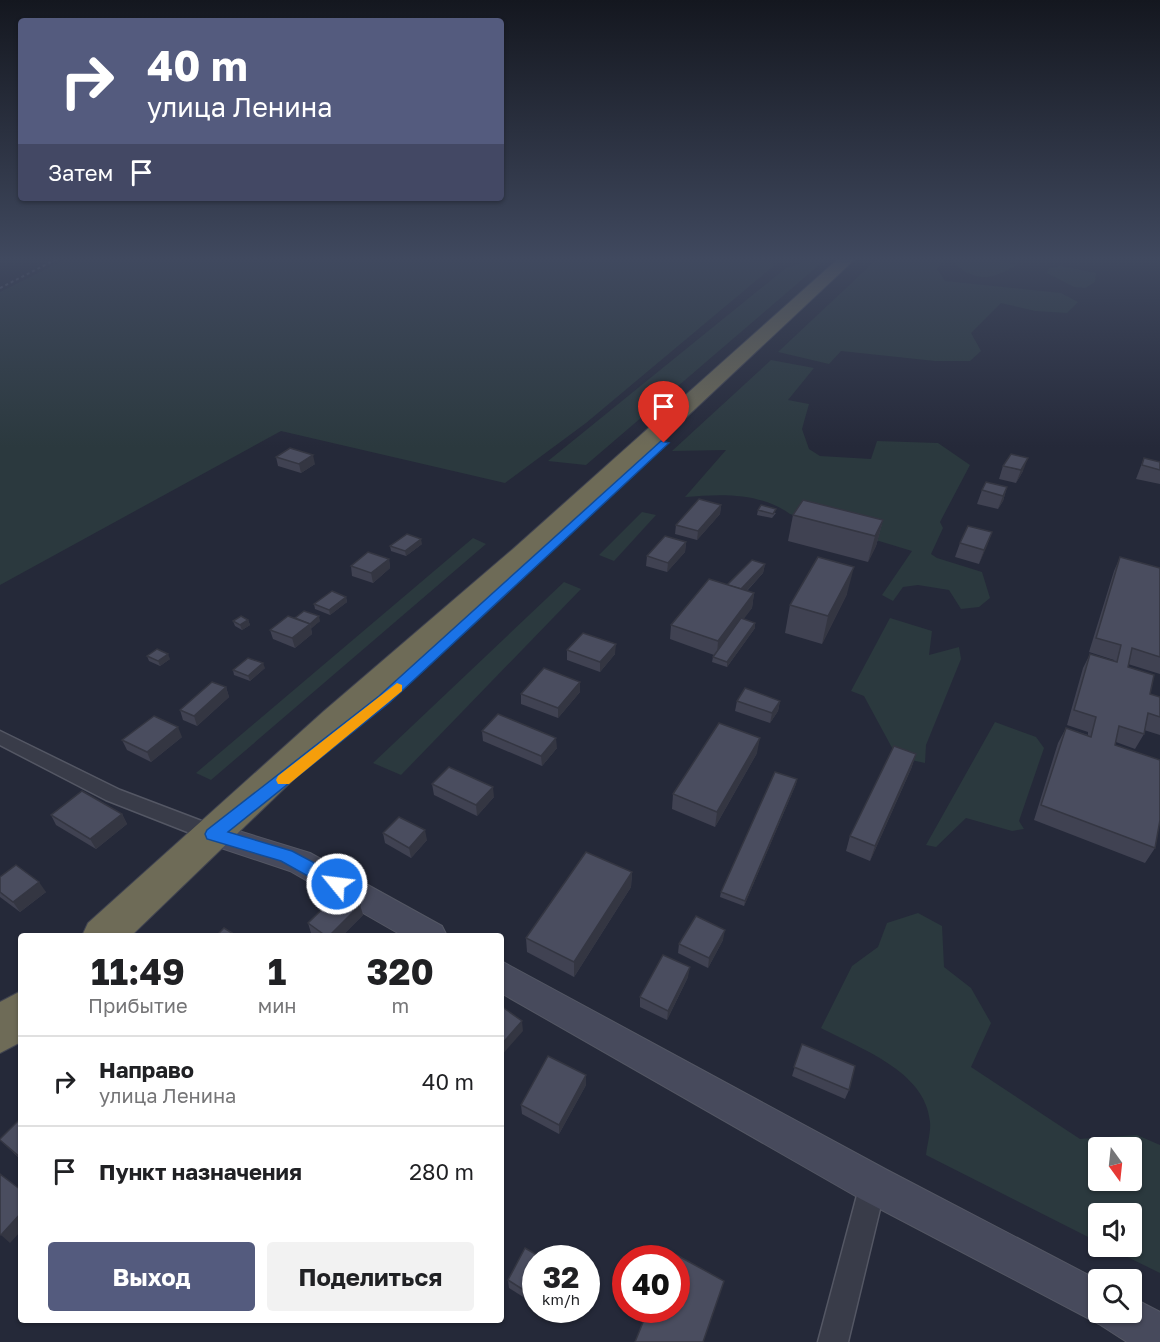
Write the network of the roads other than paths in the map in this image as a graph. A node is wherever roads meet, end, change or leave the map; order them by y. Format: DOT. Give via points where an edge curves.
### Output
graph roads {
  1 [pos="782,322"];
  2 [pos="791,322"];
  3 [pos="657,441"];
  4 [pos="0,737"];
  5 [pos="213,834"];
  6 [pos="106,933"];
  7 [pos="426,933"];
  8 [pos="504,978"];
  9 [pos="18,1015"];
  10 [pos="0,1031"];
  11 [pos="873,1184"];
  12 [pos="1088,1298"];
  13 [pos="1136,1323"];
  14 [pos="1160,1336"];
  15 [pos="833,1342"];
  1 -- 3 [label="highway"];
  2 -- 3 [label="highway"];
  3 -- 5 [label="highway" via="336,719"];
  4 -- 5 [label="street" via="113,795"];
  5 -- 6 [label="highway"];
  5 -- 7 [label="street" via="300,862"];
  8 -- 11 [label="street"];
  9 -- 10 [label="highway"];
  11 -- 12 [label="street"];
  11 -- 15 [label="street"];
  13 -- 14 [label="street"];
}
